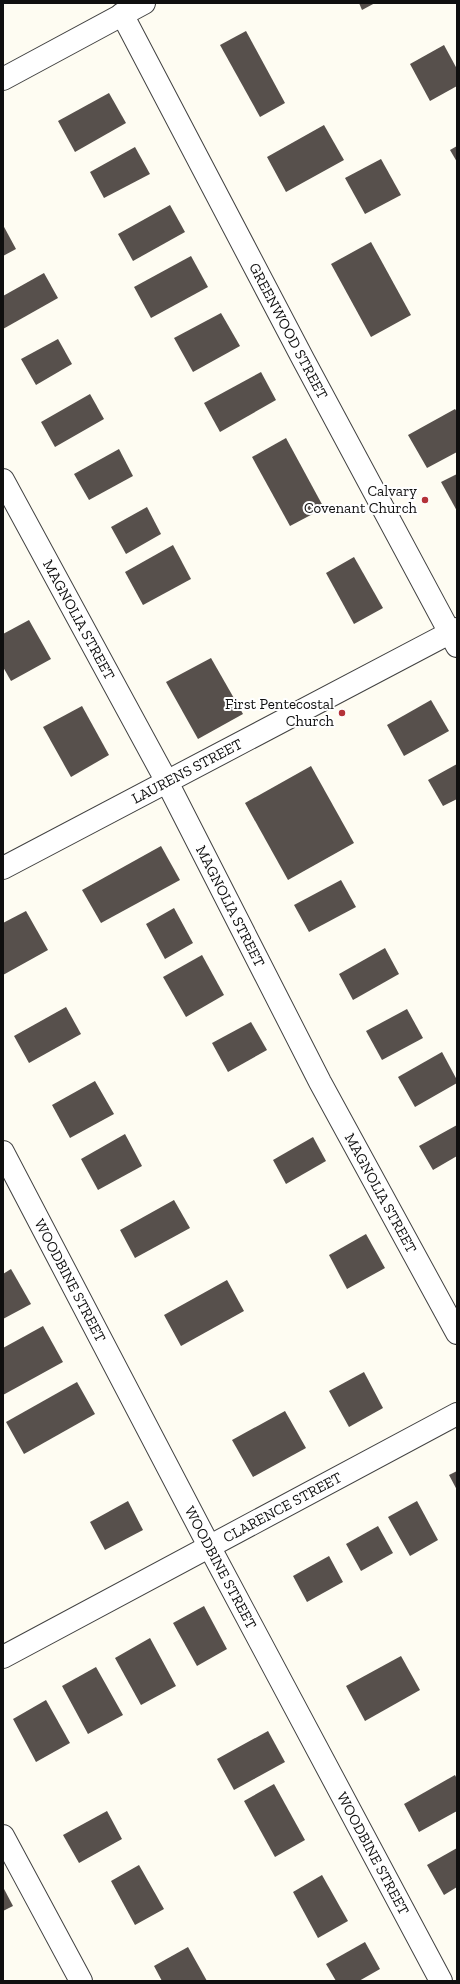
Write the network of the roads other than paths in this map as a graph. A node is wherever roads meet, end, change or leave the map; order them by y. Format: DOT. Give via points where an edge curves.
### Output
graph roads {
  1 [pos="144,3"];
  2 [pos="122,14"];
  3 [pos="3,79"];
  4 [pos="3,480"];
  5 [pos="455,636"];
  6 [pos="167,782"];
  7 [pos="3,868"];
  8 [pos="3,1152"];
  9 [pos="457,1333"];
  10 [pos="457,1414"];
  11 [pos="209,1546"];
  12 [pos="3,1657"];
  13 [pos="3,1836"];
  14 [pos="81,1981"];
  15 [pos="441,1981"];
  1 -- 2 [label="street"];
  2 -- 3 [label="street"];
  2 -- 5 [label="street, GREENWOOD STREET" via="303,359"];
  4 -- 6 [label="street, MAGNOLIA STREET"];
  5 -- 6 [label="street, LAURENS STREET"];
  6 -- 7 [label="street, LAURENS STREET"];
  6 -- 9 [label="street, MAGNOLIA STREET" via="320,1082"];
  8 -- 11 [label="street, WOODBINE STREET"];
  10 -- 11 [label="street, CLARENCE STREET"];
  11 -- 12 [label="street, CLARENCE STREET"];
  11 -- 15 [label="street, WOODBINE STREET"];
  13 -- 14 [label="street"];
}
